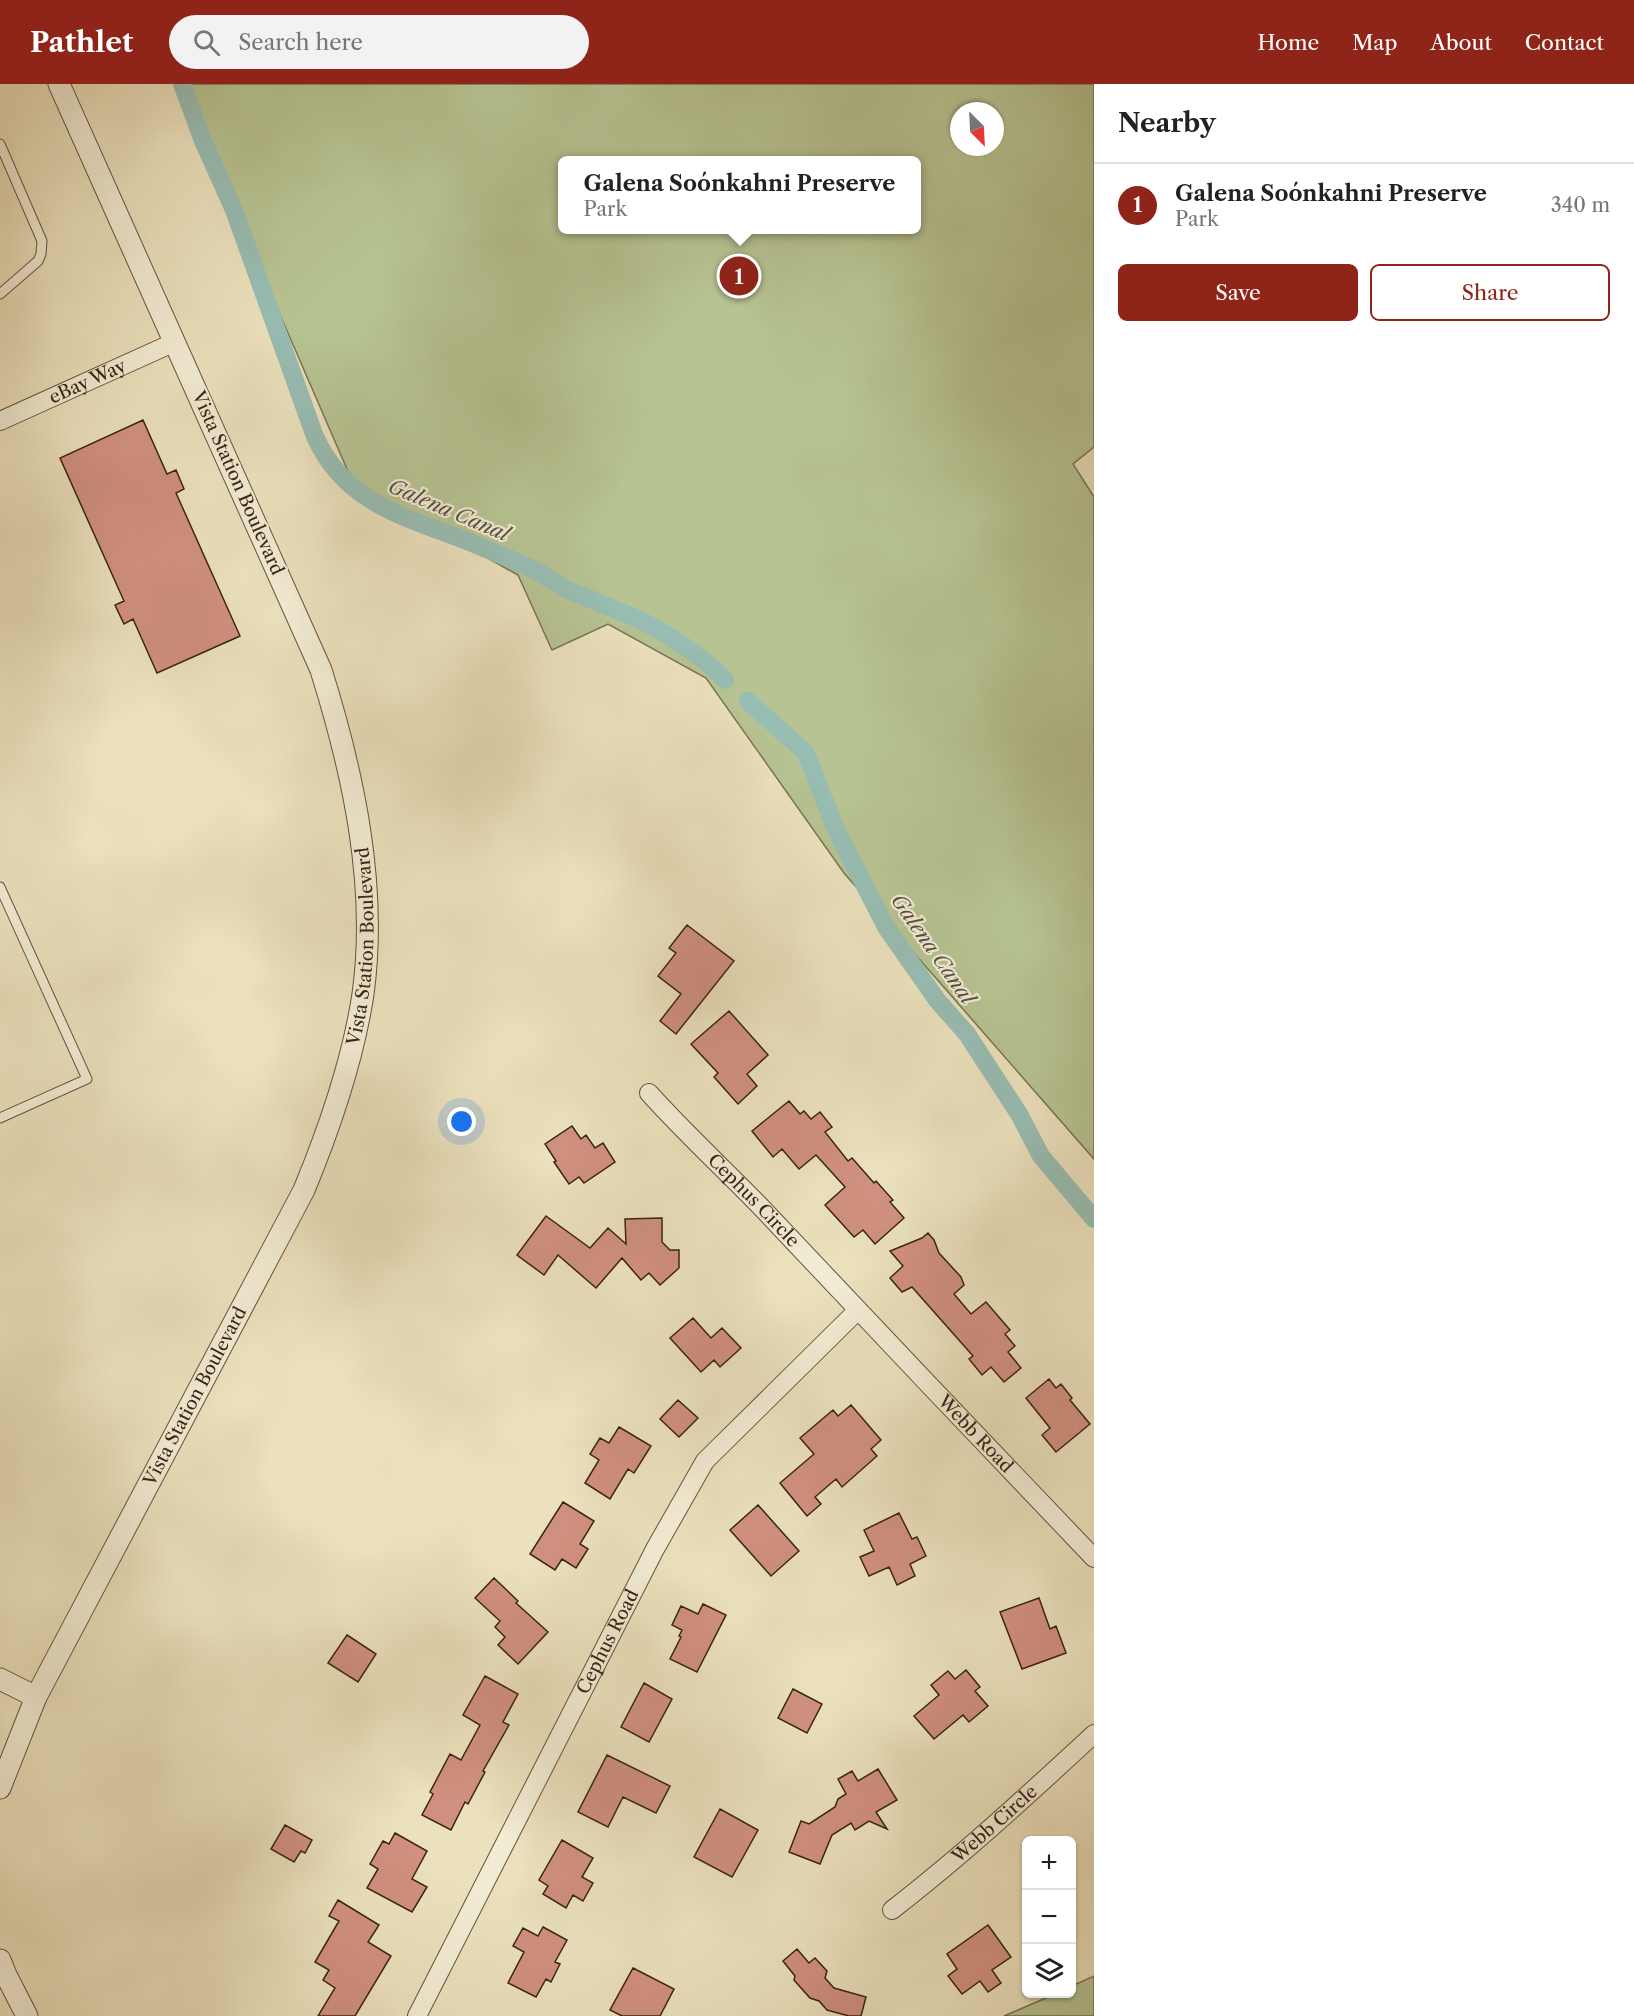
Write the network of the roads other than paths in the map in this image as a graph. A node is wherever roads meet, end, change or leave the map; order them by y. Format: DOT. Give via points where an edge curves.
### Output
graph roads {
  1 [pos="59,84"];
  2 [pos="0,144"];
  3 [pos="0,294"];
  4 [pos="175,342"];
  5 [pos="0,421"];
  6 [pos="0,887"];
  7 [pos="649,1093"];
  8 [pos="0,1118"];
  9 [pos="857,1311"];
  10 [pos="1094,1558"];
  11 [pos="0,1678"];
  12 [pos="36,1698"];
  13 [pos="1094,1734"];
  14 [pos="0,1788"];
  15 [pos="892,1910"];
  16 [pos="0,1960"];
  17 [pos="27,2016"];
  18 [pos="417,2016"];
  1 -- 4 [label="street, Vista Station Boulevard"];
  2 -- 3 [label="lane" via="42,241 38,261"];
  4 -- 5 [label="street, eBay Way"];
  4 -- 12 [label="street, Vista Station Boulevard" via="321,670 337,720 359,827 365,882 363,992 341,1086 304,1190"];
  6 -- 8 [label="lane" via="87,1079"];
  7 -- 9 [label="street, Cephus Circle"];
  9 -- 10 [label="street, Webb Road"];
  9 -- 18 [label="street, Cephus Road" via="705,1461 655,1549"];
  11 -- 12 [label="street"];
  12 -- 14 [label="street, Vista Station Boulevard"];
  13 -- 15 [label="street, Webb Circle" via="1007,1815"];
  16 -- 17 [label="street"];
}
